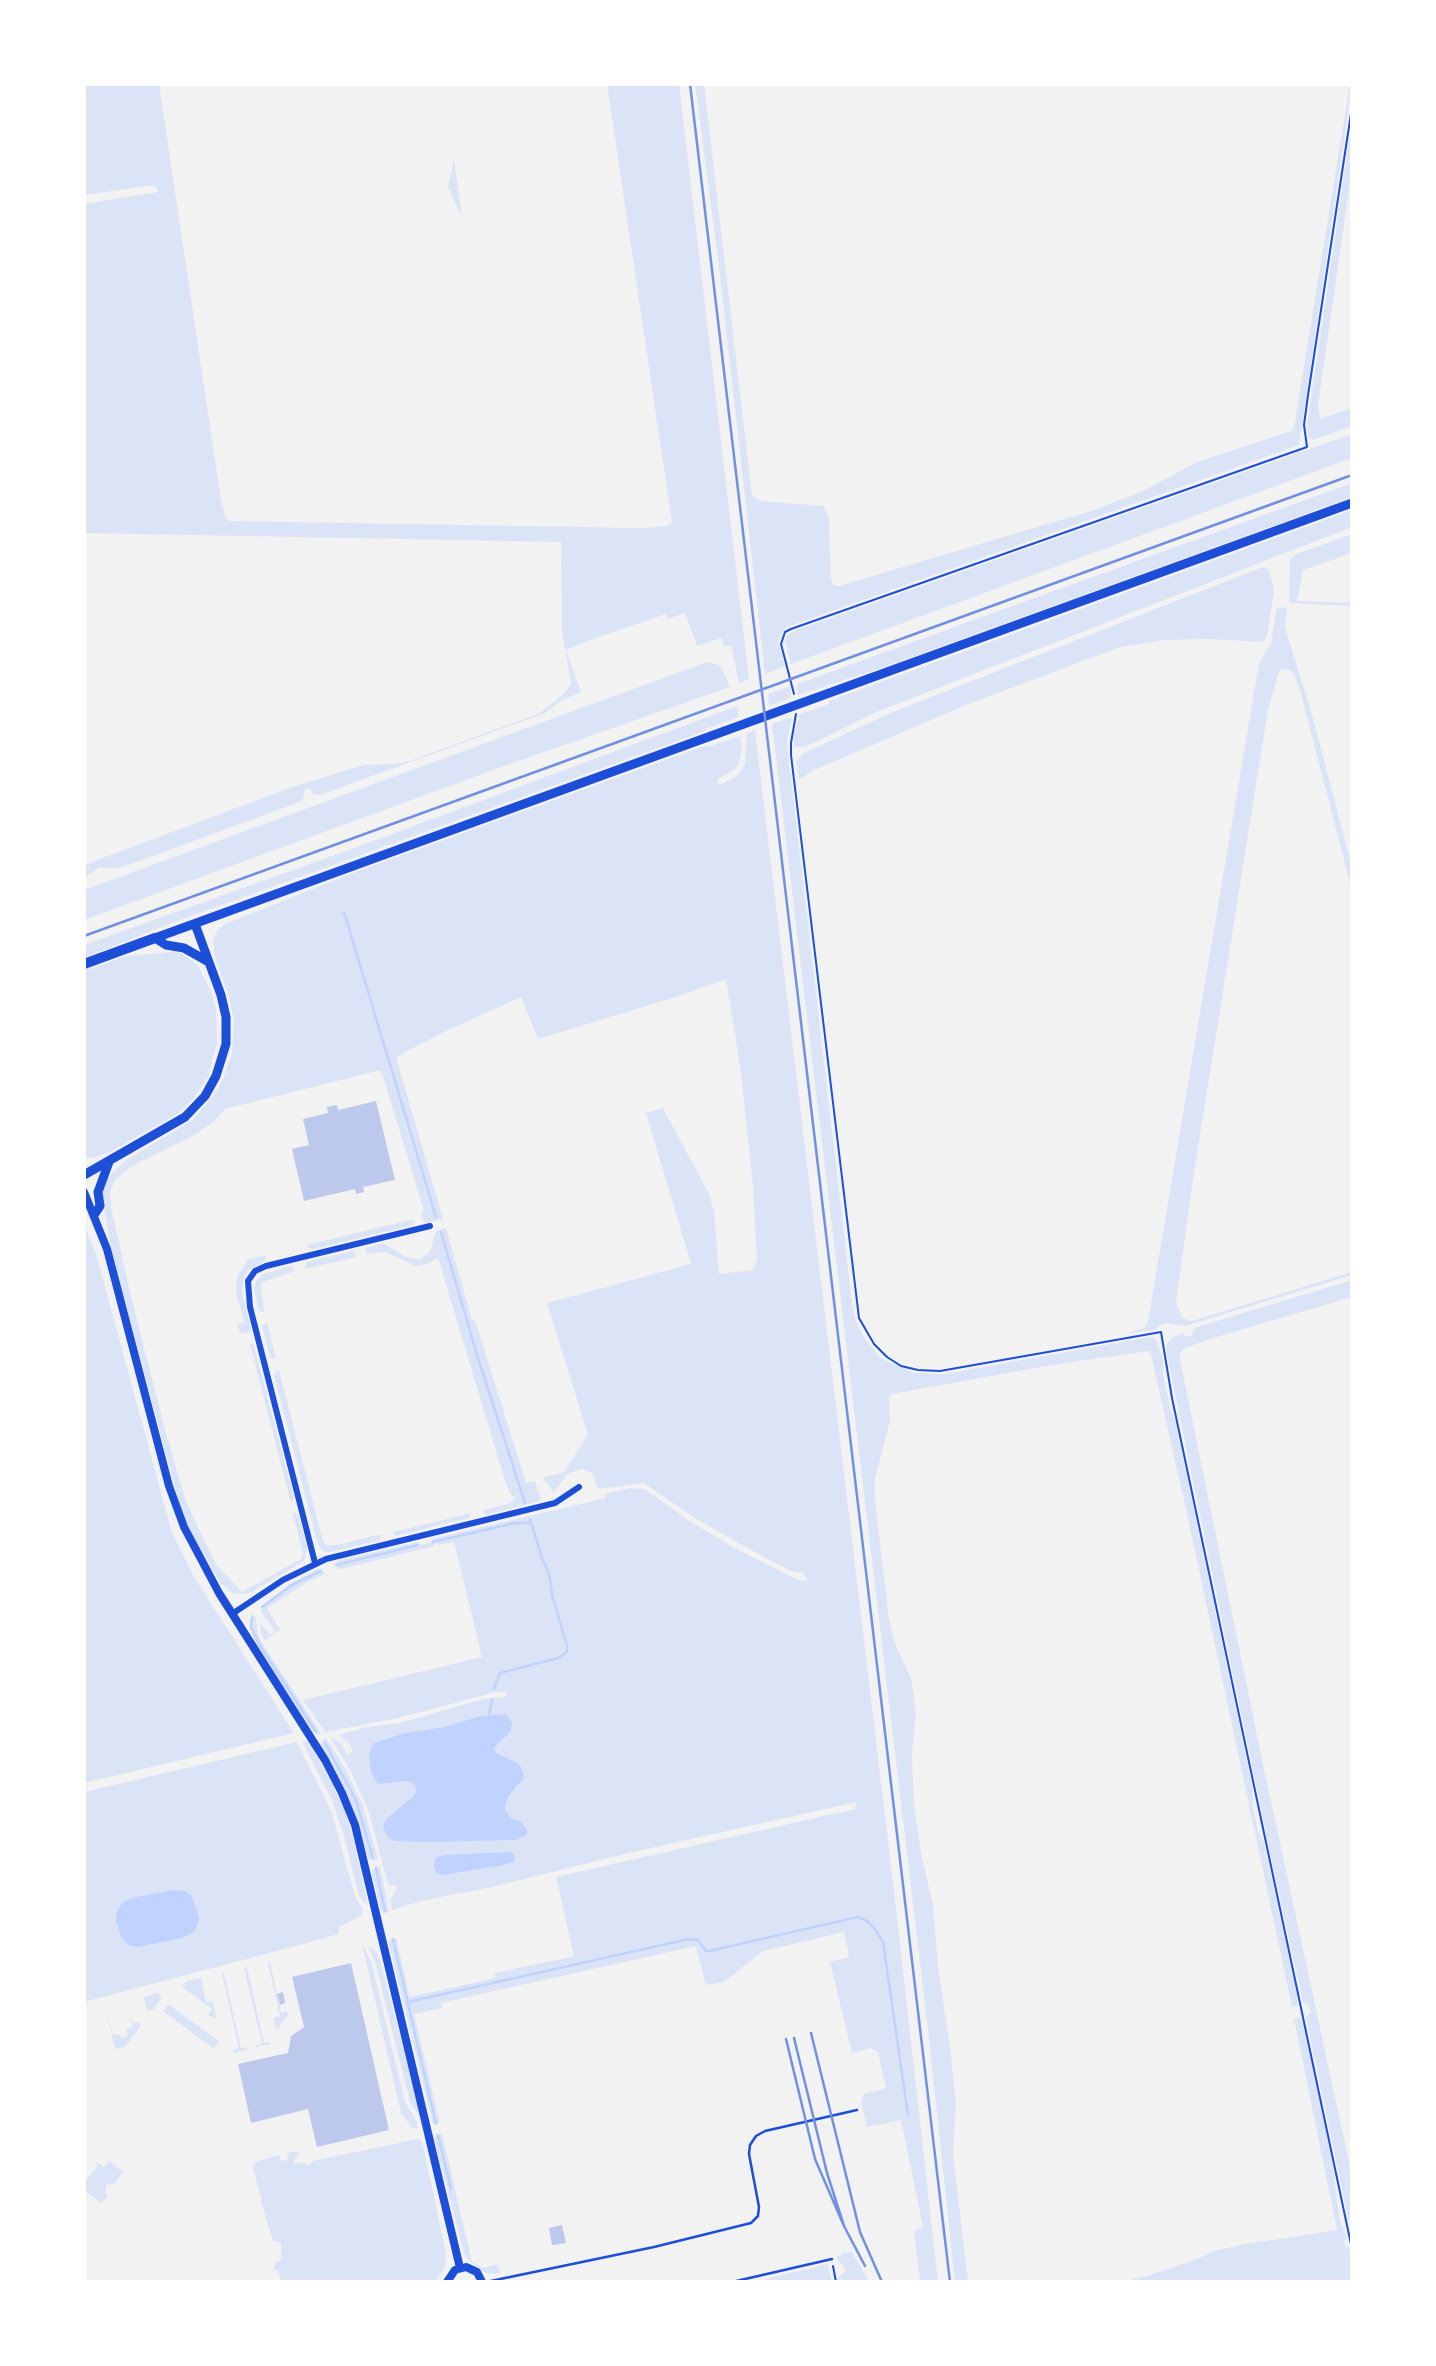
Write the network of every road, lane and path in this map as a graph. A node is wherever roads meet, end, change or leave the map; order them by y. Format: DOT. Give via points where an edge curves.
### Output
graph roads {
  1 [pos="1352,107"];
  2 [pos="1352,503"];
  3 [pos="195,924"];
  4 [pos="155,938"];
  5 [pos="208,962"];
  6 [pos="84,964"];
  7 [pos="109,1163"];
  8 [pos="84,1175"];
  9 [pos="84,1192"];
  10 [pos="94,1215"];
  11 [pos="430,1226"];
  12 [pos="579,1487"];
  13 [pos="315,1563"];
  14 [pos="232,1614"];
  15 [pos="857,2110"];
  16 [pos="1352,2249"];
  17 [pos="832,2259"];
  18 [pos="460,2268"];
  19 [pos="447,2282"];
  20 [pos="484,2282"];
  21 [pos="732,2282"];
  22 [pos="836,2282"];
  1 -- 16 [label="path" via="1306,413 1307,447 791,629 781,640 794,691 792,755 857,1307 865,1331 874,1345 901,1366 940,1371 1161,1332"];
  2 -- 3 [label="main road"];
  3 -- 4 [label="main road"];
  3 -- 5 [label="main road"];
  4 -- 5 [label="main road"];
  4 -- 6 [label="highway"];
  5 -- 7 [label="main road" via="221,995 226,1027 224,1052 213,1083 180,1121"];
  7 -- 8 [label="main road"];
  7 -- 10 [label="main road"];
  9 -- 10 [label="main road"];
  10 -- 14 [label="main road" via="114,1273 174,1502 194,1550"];
  11 -- 13 [label="street" via="267,1266 255,1271 248,1281 250,1307"];
  12 -- 13 [label="street" via="555,1503"];
  13 -- 14 [label="street"];
  14 -- 18 [label="main road" via="325,1760 355,1825"];
  15 -- 20 [label="lane" via="756,2136 748,2154 760,2207 751,2223"];
  17 -- 21 [label="lane"];
  17 -- 22 [label="path"];
  18 -- 19 [label="main road"];
  18 -- 20 [label="main road" via="477,2272"];
}
